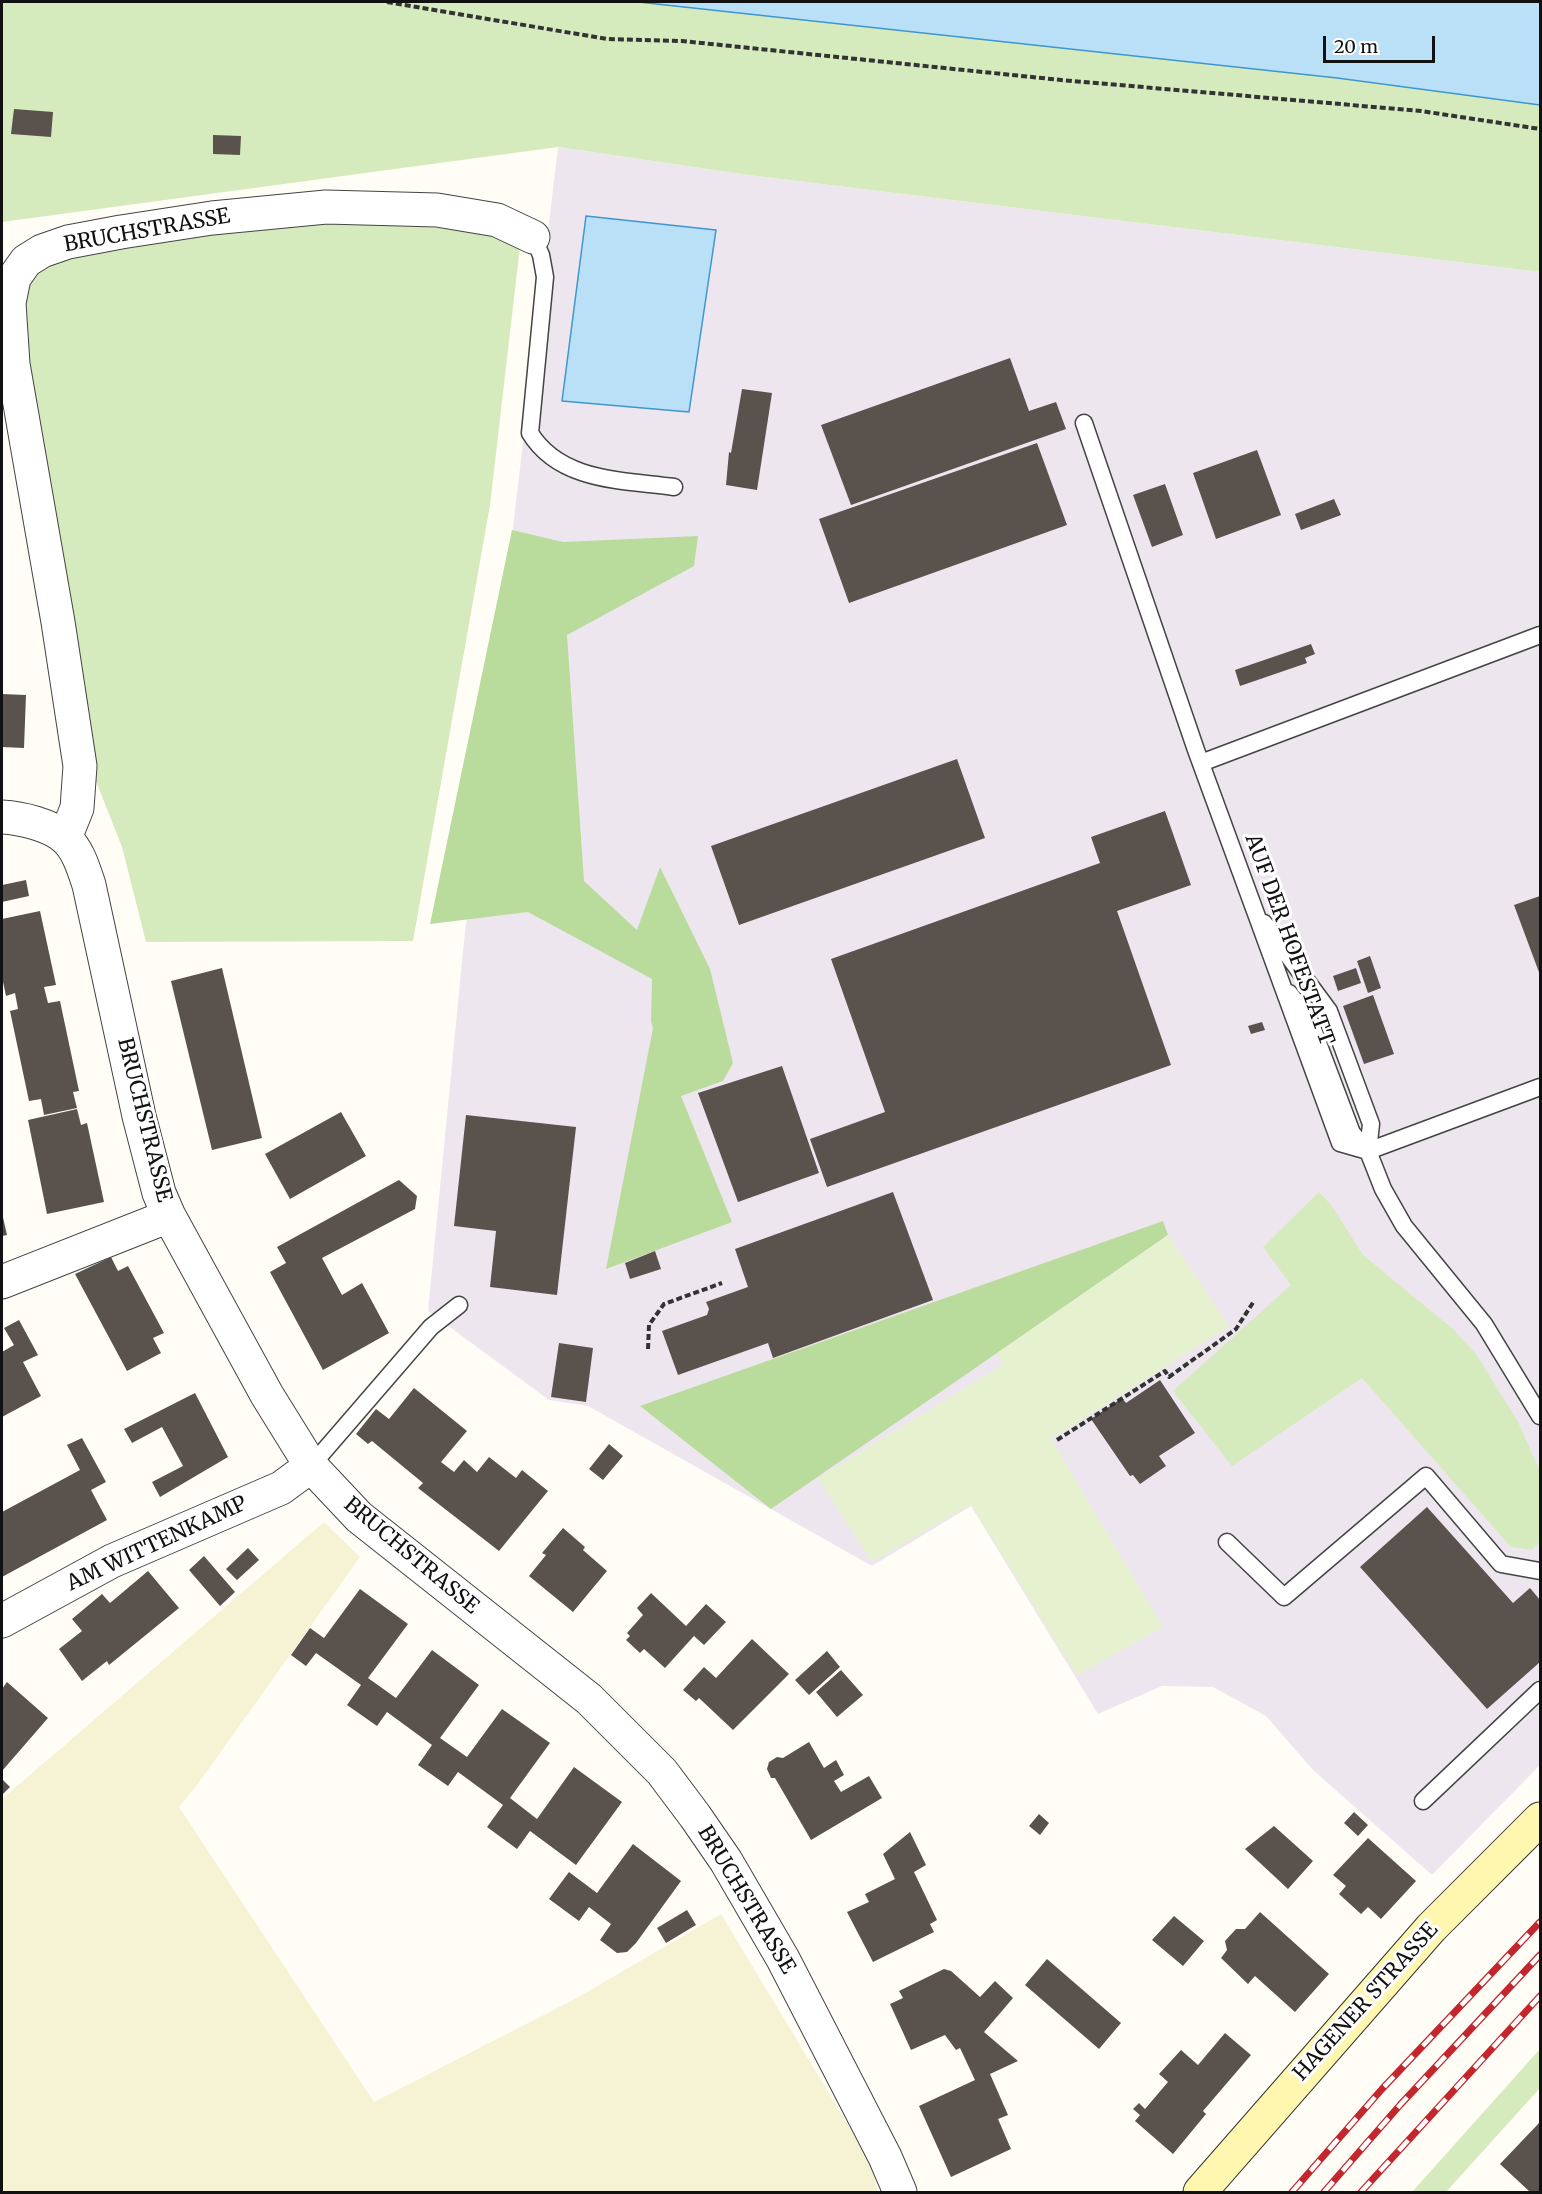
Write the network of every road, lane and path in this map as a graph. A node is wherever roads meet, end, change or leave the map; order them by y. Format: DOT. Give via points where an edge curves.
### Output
graph roads {
  1 [pos="387,2"];
  2 [pos="1540,129"];
  3 [pos="533,237"];
  4 [pos="1084,423"];
  5 [pos="674,486"];
  6 [pos="1540,635"];
  7 [pos="1201,763"];
  8 [pos="2,817"];
  9 [pos="65,838"];
  10 [pos="1251,905"];
  11 [pos="1280,981"];
  12 [pos="1540,1088"];
  13 [pos="1368,1151"];
  14 [pos="169,1216"];
  15 [pos="2,1282"];
  16 [pos="722,1283"];
  17 [pos="1254,1301"];
  18 [pos="459,1305"];
  19 [pos="648,1349"];
  20 [pos="1540,1416"];
  21 [pos="1057,1440"];
  22 [pos="311,1466"];
  23 [pos="1227,1542"];
  24 [pos="1540,1571"];
  25 [pos="2,1621"];
  26 [pos="1540,1690"];
  27 [pos="1423,1801"];
  28 [pos="1540,1820"];
  29 [pos="900,2193"];
  30 [pos="1200,2193"];
  1 -- 2 [label="path" via="607,39 682,41 1061,80 1421,111"];
  3 -- 5 [label="lane" via="545,277 530,433 539,448 586,476"];
  3 -- 9 [label="street, BRUCHSTRASSE" via="497,220 437,210 326,207 121,232 68,242 27,261 14,278 9,303 13,364 80,766 77,808"];
  4 -- 7 [label="lane, AUF DER HOFESTATT"];
  6 -- 7 [label="lane"];
  7 -- 10 [label="lane, AUF DER HOFESTATT"];
  8 -- 9 [label="street" via="42,826"];
  9 -- 14 [label="street, BRUCHSTRASSE" via="80,860 89,885 139,1116"];
  10 -- 11 [label="lane, AUF DER HOFESTATT"];
  10 -- 13 [label="lane" via="1329,1011 1371,1124"];
  11 -- 13 [label="lane" via="1309,1018 1352,1133"];
  11 -- 13 [label="lane, AUF DER HOFESTATT" via="1340,1143"];
  12 -- 13 [label="lane"];
  13 -- 20 [label="lane" via="1404,1226 1484,1324"];
  14 -- 15 [label="street"];
  14 -- 22 [label="street, BRUCHSTRASSE" via="267,1395"];
  16 -- 19 [label="path" via="664,1304 649,1325"];
  17 -- 21 [label="path" via="1236,1329 1169,1377 1165,1371"];
  18 -- 22 [label="lane" via="431,1327"];
  22 -- 25 [label="street, AM WITTENKAMP" via="281,1488 112,1561"];
  22 -- 29 [label="street, BRUCHSTRASSE" via="359,1517 589,1699 662,1772 726,1861 783,1959"];
  23 -- 24 [label="lane" via="1284,1597 1426,1476 1501,1564"];
  26 -- 27 [label="lane"];
  28 -- 30 [label="main road, HAGENER STRASSE" via="1431,1928"];
}
